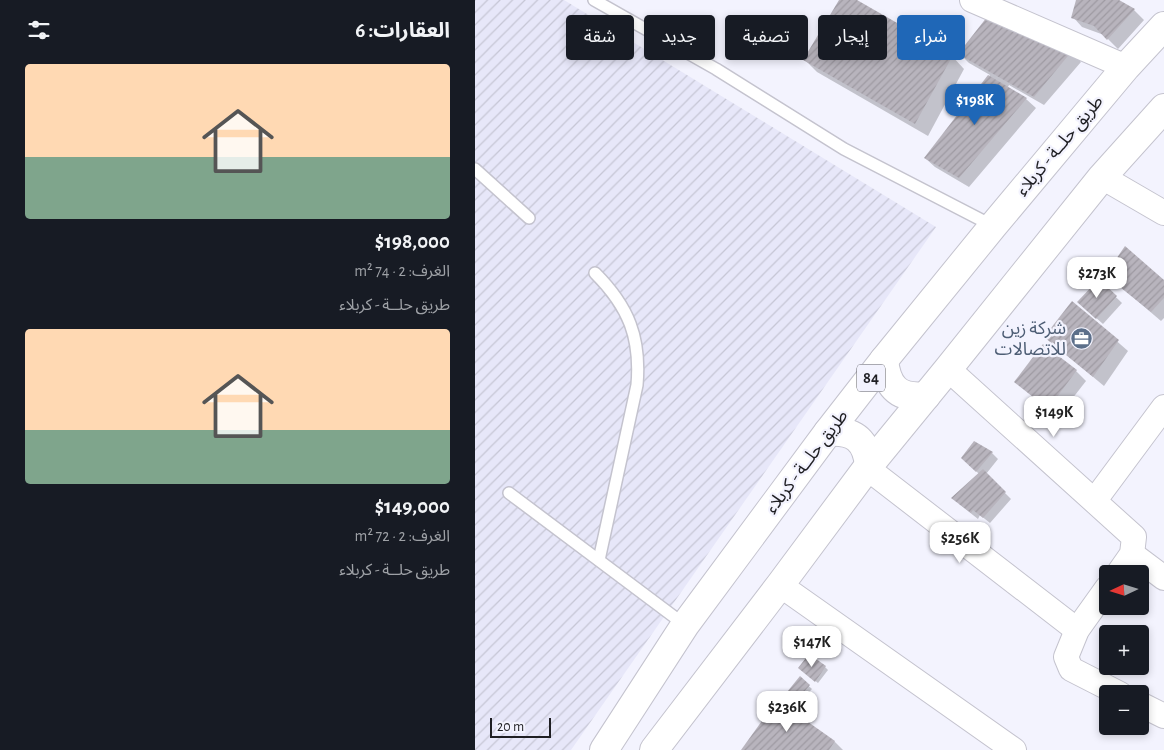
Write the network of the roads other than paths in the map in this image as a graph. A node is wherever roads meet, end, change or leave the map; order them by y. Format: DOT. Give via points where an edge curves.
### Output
graph roads {
  1 [pos="594,0"];
  2 [pos="972,0"];
  3 [pos="1164,26"];
  4 [pos="1126,67"];
  5 [pos="1164,108"];
  6 [pos="477,174"];
  7 [pos="1102,177"];
  8 [pos="1164,213"];
  9 [pos="529,218"];
  10 [pos="993,226"];
  11 [pos="595,273"];
  12 [pos="884,360"];
  13 [pos="948,369"];
  14 [pos="926,396"];
  15 [pos="1164,407"];
  16 [pos="828,432"];
  17 [pos="868,467"];
  18 [pos="509,493"];
  19 [pos="1095,500"];
  20 [pos="1132,554"];
  21 [pos="599,560"];
  22 [pos="1124,565"];
  23 [pos="1164,578"];
  24 [pos="780,585"];
  25 [pos="1099,599"];
  26 [pos="685,625"];
  27 [pos="1077,630"];
  28 [pos="1102,685"];
  29 [pos="1149,708"];
  30 [pos="1164,716"];
  31 [pos="604,750"];
  32 [pos="654,750"];
  33 [pos="1014,750"];
  1 -- 10 [label="lane" via="844,149"];
  2 -- 4 [label="street"];
  3 -- 4 [label="main road, طريق حلــة - كربلاء / 84"];
  4 -- 10 [label="main road, طريق حلــة - كربلاء / 84"];
  5 -- 7 [label="main road"];
  6 -- 9 [label="lane"];
  7 -- 8 [label="street"];
  7 -- 13 [label="main road"];
  10 -- 12 [label="main road, طريق حلــة - كربلاء / 84"];
  11 -- 21 [label="lane" via="622,305 633,330 639,364"];
  12 -- 14 [label="main road" via="888,379 896,390 913,397"];
  12 -- 16 [label="main road, طريق حلــة - كربلاء / 84"];
  13 -- 14 [label="main road"];
  13 -- 19 [label="street"];
  14 -- 17 [label="main road"];
  15 -- 19 [label="street"];
  16 -- 17 [label="main road" via="840,431 857,438 865,449"];
  16 -- 26 [label="main road, طريق حلــة - كربلاء / 84"];
  17 -- 24 [label="main road"];
  17 -- 27 [label="street"];
  18 -- 21 [label="lane"];
  19 -- 20 [label="street" via="1134,537"];
  20 -- 22 [label="street"];
  20 -- 23 [label="street"];
  21 -- 26 [label="lane"];
  24 -- 32 [label="main road"];
  24 -- 33 [label="street"];
  25 -- 27 [label="street"];
  26 -- 31 [label="main road, طريق حلــة - كربلاء / 84"];
  27 -- 28 [label="street" via="1066,657 1071,669"];
  29 -- 30 [label="street"];
}
